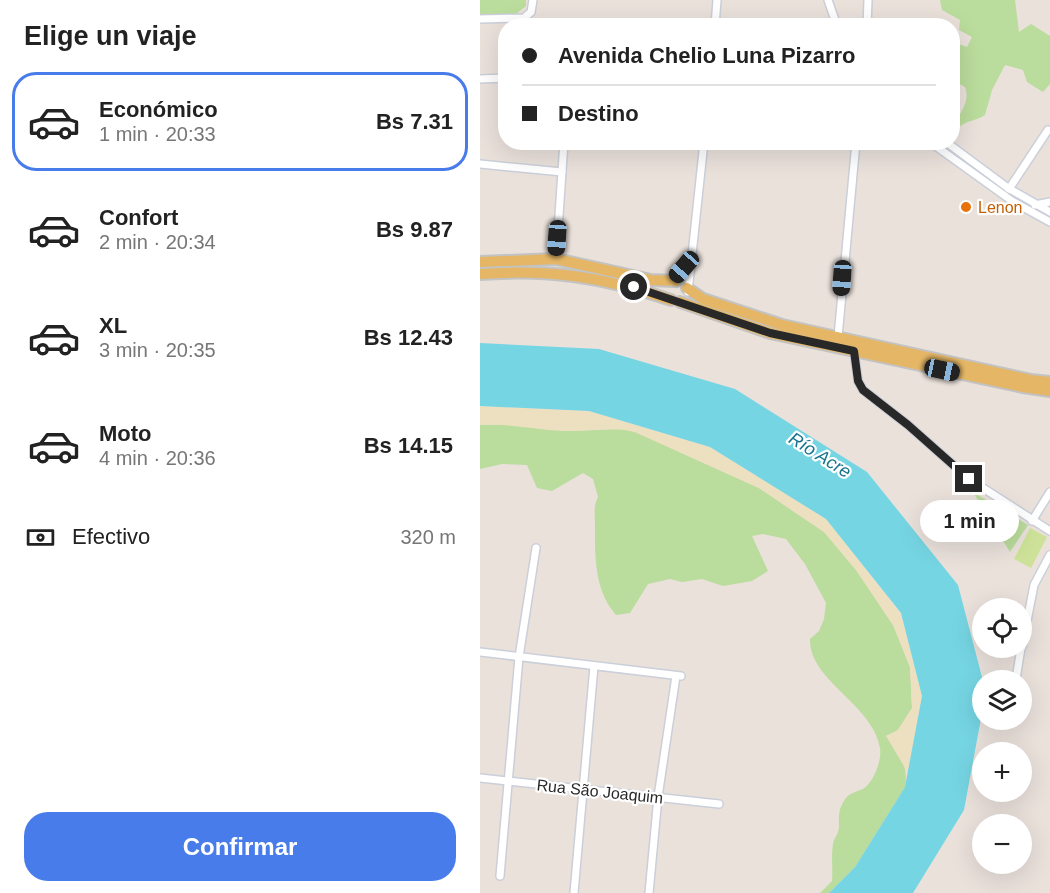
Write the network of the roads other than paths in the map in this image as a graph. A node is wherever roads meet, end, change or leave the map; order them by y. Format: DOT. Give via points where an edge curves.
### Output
graph roads {
  1 [pos="533,0"];
  2 [pos="717,0"];
  3 [pos="828,0"];
  4 [pos="868,0"];
  5 [pos="524,18"];
  6 [pos="716,18"];
  7 [pos="834,18"];
  8 [pos="867,18"];
  9 [pos="498,19"];
  10 [pos="480,20"];
  11 [pos="498,78"];
  12 [pos="480,79"];
  13 [pos="1048,130"];
  14 [pos="563,150"];
  15 [pos="703,150"];
  16 [pos="855,150"];
  17 [pos="942,150"];
  18 [pos="957,150"];
  19 [pos="480,164"];
  20 [pos="562,172"];
  21 [pos="1009,189"];
  22 [pos="1050,202"];
  23 [pos="1036,205"];
  24 [pos="1028,210"];
  25 [pos="1050,212"];
  26 [pos="1050,222"];
  27 [pos="691,255"];
  28 [pos="556,259"];
  29 [pos="480,262"];
  30 [pos="480,274"];
  31 [pos="673,282"];
  32 [pos="687,290"];
  33 [pos="676,301"];
  34 [pos="838,337"];
  35 [pos="854,351"];
  36 [pos="1050,382"];
  37 [pos="1050,391"];
  38 [pos="1050,492"];
  39 [pos="1032,520"];
  40 [pos="1050,531"];
  41 [pos="536,548"];
  42 [pos="1050,555"];
  43 [pos="1031,598"];
  44 [pos="480,652"];
  45 [pos="519,657"];
  46 [pos="594,666"];
  47 [pos="480,778"];
  48 [pos="508,781"];
  49 [pos="583,789"];
  50 [pos="658,797"];
  51 [pos="719,804"];
  52 [pos="500,876"];
  53 [pos="574,893"];
  54 [pos="649,893"];
  1 -- 5 [label="street" via="531,12"];
  2 -- 6 [label="street"];
  3 -- 7 [label="street"];
  4 -- 8 [label="street"];
  9 -- 10 [label="street"];
  11 -- 12 [label="street"];
  13 -- 21 [label="street"];
  14 -- 20 [label="street"];
  15 -- 27 [label="street"];
  16 -- 34 [label="street"];
  17 -- 24 [label="street"];
  18 -- 21 [label="street"];
  19 -- 20 [label="street"];
  20 -- 28 [label="street"];
  21 -- 23 [label="street"];
  22 -- 23 [label="street"];
  23 -- 24 [label="street"];
  23 -- 25 [label="street"];
  24 -- 26 [label="street"];
  27 -- 31 [label="street"];
  27 -- 32 [label="street"];
  28 -- 29 [label="main road"];
  28 -- 31 [label="main road"];
  30 -- 33 [label="main road" via="525,271 576,275"];
  31 -- 32 [label="main road" via="683,283"];
  31 -- 33 [label="main road" via="666,292"];
  32 -- 33 [label="main road"];
  32 -- 34 [label="main road" via="750,316"];
  33 -- 35 [label="main road" via="770,333"];
  34 -- 36 [label="main road"];
  35 -- 37 [label="main road"];
  35 -- 39 [label="street" via="863,390 969,479"];
  38 -- 39 [label="street"];
  39 -- 40 [label="street"];
  41 -- 45 [label="street"];
  42 -- 43 [label="street"];
  44 -- 45 [label="street"];
  45 -- 46 [label="street"];
  45 -- 48 [label="street"];
  46 -- 49 [label="street"];
  46 -- 50 [label="street" via="679,676"];
  47 -- 48 [label="street, Rua São Joaquim"];
  48 -- 49 [label="street, Rua São Joaquim"];
  48 -- 52 [label="street"];
  49 -- 50 [label="street, Rua São Joaquim"];
  49 -- 53 [label="street"];
  50 -- 51 [label="street, Rua São Joaquim"];
  50 -- 54 [label="street"];
}
